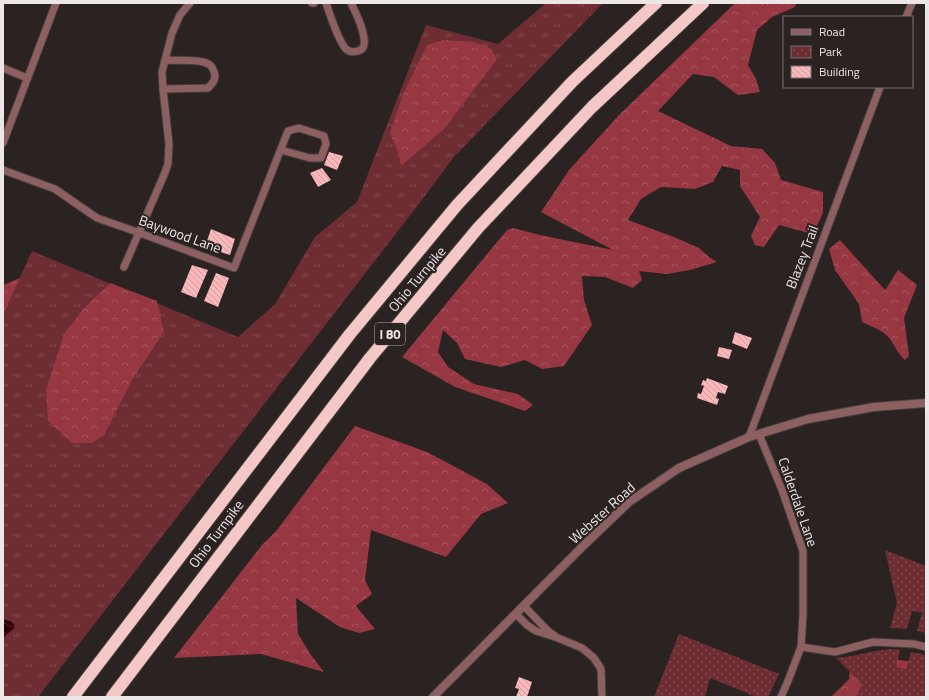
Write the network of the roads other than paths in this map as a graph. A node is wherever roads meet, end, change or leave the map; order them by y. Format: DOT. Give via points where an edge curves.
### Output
graph roads {
  1 [pos="56,3"];
  2 [pos="190,3"];
  3 [pos="326,3"];
  4 [pos="351,3"];
  5 [pos="656,3"];
  6 [pos="703,3"];
  7 [pos="912,3"];
  8 [pos="906,16"];
  9 [pos="165,60"];
  10 [pos="3,68"];
  11 [pos="27,78"];
  12 [pos="880,88"];
  13 [pos="163,89"];
  14 [pos="3,143"];
  15 [pos="281,150"];
  16 [pos="3,170"];
  17 [pos="140,232"];
  18 [pos="124,267"];
  19 [pos="926,403"];
  20 [pos="759,434"];
  21 [pos="749,437"];
  22 [pos="524,606"];
  23 [pos="516,614"];
  24 [pos="558,638"];
  25 [pos="801,647"];
  26 [pos="926,647"];
  27 [pos="73,697"];
  28 [pos="112,697"];
  29 [pos="433,697"];
  30 [pos="602,697"];
  31 [pos="781,697"];
  1 -- 11 [label="street"];
  2 -- 9 [label="street" via="180,15 172,33"];
  3 -- 4 [label="street" via="346,49 360,51 365,39"];
  5 -- 27 [label="highway, Ohio Turnpike / I 80" via="572,82 457,205 350,334"];
  6 -- 28 [label="highway, Ohio Turnpike / I 80" via="592,107 478,228 370,358"];
  7 -- 8 [label="street"];
  9 -- 13 [label="street" via="162,72"];
  9 -- 13 [label="street" via="206,63 211,66 215,77 208,88"];
  10 -- 11 [label="street"];
  11 -- 14 [label="street"];
  12 -- 21 [label="street, Blazey Trail"];
  13 -- 17 [label="street" via="169,144 168,164"];
  15 -- 15 [label="street, Baywood Lane" via="310,158 321,158 326,144 324,136 299,128 288,131"];
  15 -- 17 [label="street, Baywood Lane" via="234,268"];
  16 -- 17 [label="street, Baywood Lane" via="55,189 97,218"];
  17 -- 18 [label="street"];
  19 -- 20 [label="street, Webster Road" via="849,411"];
  20 -- 21 [label="street, Webster Road"];
  20 -- 25 [label="street, Calderdale Lane" via="803,551"];
  21 -- 22 [label="street, Webster Road" via="680,468 629,502"];
  22 -- 23 [label="street, Webster Road"];
  22 -- 24 [label="street"];
  23 -- 24 [label="street" via="536,631"];
  23 -- 29 [label="street, Webster Road"];
  24 -- 30 [label="street" via="582,648 594,658 601,669"];
  25 -- 26 [label="street" via="835,652 872,642"];
  25 -- 31 [label="street, Calderdale Lane"];
}
